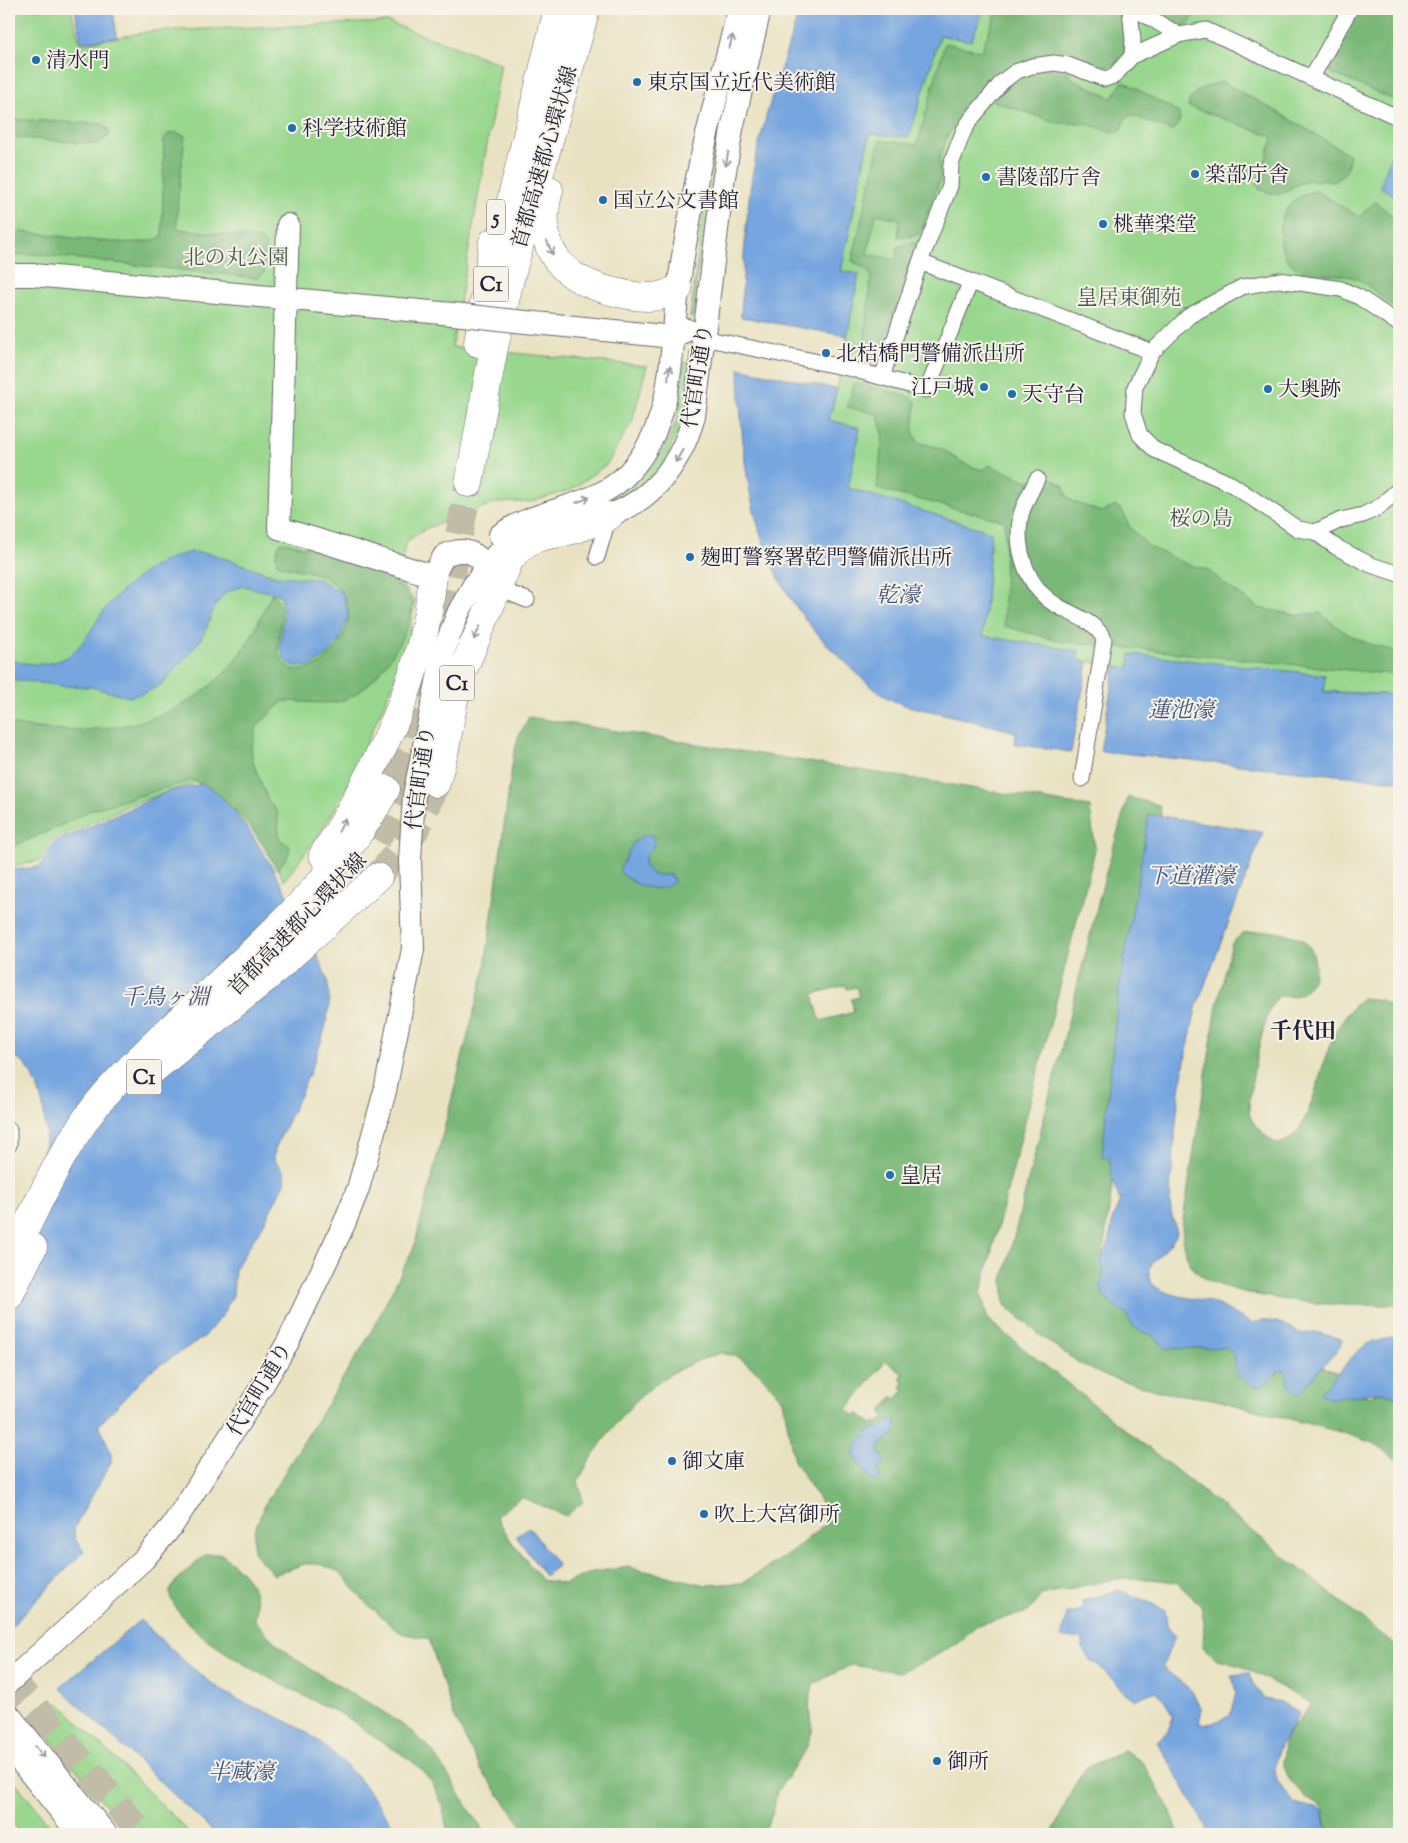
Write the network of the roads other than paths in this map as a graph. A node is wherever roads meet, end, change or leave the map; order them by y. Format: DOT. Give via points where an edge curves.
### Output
graph roads {
  1 [pos="542,9"];
  2 [pos="558,9"];
  3 [pos="572,9"];
  4 [pos="586,9"];
  5 [pos="591,9"];
  6 [pos="739,9"];
  7 [pos="760,9"];
  8 [pos="1130,9"];
  9 [pos="1135,9"];
  10 [pos="1350,9"];
  11 [pos="1179,35"];
  12 [pos="1132,56"];
  13 [pos="1312,77"];
  14 [pos="550,93"];
  15 [pos="1399,118"];
  16 [pos="732,129"];
  17 [pos="706,140"];
  18 [pos="288,225"];
  19 [pos="715,245"];
  20 [pos="920,262"];
  21 [pos="9,275"];
  22 [pos="510,279"];
  23 [pos="970,282"];
  24 [pos="678,289"];
  25 [pos="288,298"];
  26 [pos="1399,324"];
  27 [pos="673,337"];
  28 [pos="703,338"];
  29 [pos="1152,352"];
  30 [pos="882,377"];
  31 [pos="1037,479"];
  32 [pos="1399,489"];
  33 [pos="609,516"];
  34 [pos="1315,532"];
  35 [pos="597,557"];
  36 [pos="486,571"];
  37 [pos="1399,574"];
  38 [pos="433,576"];
  39 [pos="527,600"];
  40 [pos="1082,779"];
  41 [pos="436,783"];
  42 [pos="386,789"];
  43 [pos="376,840"];
  44 [pos="378,877"];
  45 [pos="324,893"];
  46 [pos="9,1130"];
  47 [pos="9,1145"];
  48 [pos="9,1262"];
  49 [pos="9,1296"];
  50 [pos="9,1682"];
  51 [pos="9,1715"];
  52 [pos="9,1747"];
  53 [pos="79,1834"];
  54 [pos="106,1834"];
  1 -- 14 [label="highway, 5"];
  2 -- 14 [label="highway, 首都高速都心環状線 / C1"];
  3 -- 14 [label="highway, 5"];
  4 -- 14 [label="highway, 首都高速都心環状線 / C1"];
  5 -- 14 [label="highway"];
  17 -- 6 [label="street, 代官町通り, one-way"];
  7 -- 16 [label="street, 代官町通り"];
  8 -- 12 [label="street" via="1134,40"];
  9 -- 11 [label="street"];
  10 -- 13 [label="street"];
  11 -- 12 [label="street"];
  11 -- 13 [label="street" via="1206,30"];
  12 -- 20 [label="street" via="1114,76 1105,79 1054,63 1015,72 1002,82 964,130 951,164 950,186"];
  13 -- 15 [label="street"];
  14 -- 22 [label="highway, 5"];
  14 -- 22 [label="highway, 首都高速都心環状線 / C1" via="494,269 477,347 461,481"];
  14 -- 24 [label="highway, one-way" via="544,229 552,253 568,273 601,290 650,299"];
  16 -- 17 [label="street" via="714,132"];
  16 -- 19 [label="street, 代官町通り, one-way"];
  17 -- 24 [label="street, 代官町通り"];
  18 -- 25 [label="street"];
  19 -- 27 [label="street" via="695,322"];
  19 -- 28 [label="street, 代官町通り"];
  20 -- 23 [label="street"];
  20 -- 30 [label="street"];
  21 -- 25 [label="street"];
  23 -- 29 [label="street"];
  23 -- 30 [label="street" via="926,390"];
  24 -- 27 [label="street, 代官町通り"];
  25 -- 27 [label="street, bridge"];
  25 -- 38 [label="street" via="279,528"];
  26 -- 29 [label="street" via="1341,289 1279,280 1238,289 1188,316"];
  36 -- 27 [label="street, 代官町通り, one-way" via="504,532 589,498 628,474 659,425 666,398"];
  28 -- 30 [label="street"];
  28 -- 33 [label="street, 代官町通り, one-way" via="694,416 683,450 660,483 644,498"];
  29 -- 34 [label="street" via="1135,387 1133,413 1140,435 1155,450 1231,484 1298,529"];
  31 -- 40 [label="street" via="1021,514 1019,538 1027,569 1033,583 1048,600 1100,630 1104,639"];
  32 -- 34 [label="street" via="1379,507"];
  33 -- 35 [label="street"];
  33 -- 36 [label="highway, C1" via="574,529 532,538 523,543 509,561"];
  34 -- 37 [label="street" via="1336,547"];
  36 -- 38 [label="street" via="461,550 440,560"];
  36 -- 39 [label="street"];
  36 -- 41 [label="highway, C1, one-way"];
  36 -- 50 [label="street, 代官町通り" via="458,613 443,653 415,786 410,860 413,949 398,1029 358,1189 316,1288 261,1388 172,1526 151,1552"];
  45 -- 38 [label="highway, one-way" via="336,836 396,720 417,664"];
  42 -- 45 [label="highway, 首都高速都心環状線 / C1"];
  43 -- 45 [label="highway, 首都高速都心環状線 / C1" via="354,870"];
  44 -- 45 [label="highway, C1"];
  45 -- 48 [label="highway, 首都高速都心環状線 / C1" via="110,1089 78,1130"];
  45 -- 49 [label="highway, C1" via="265,979 142,1078 92,1138"];
  46 -- 47 [label="street"];
  51 -- 54 [label="street, one-way"];
  52 -- 53 [label="street"];
}
